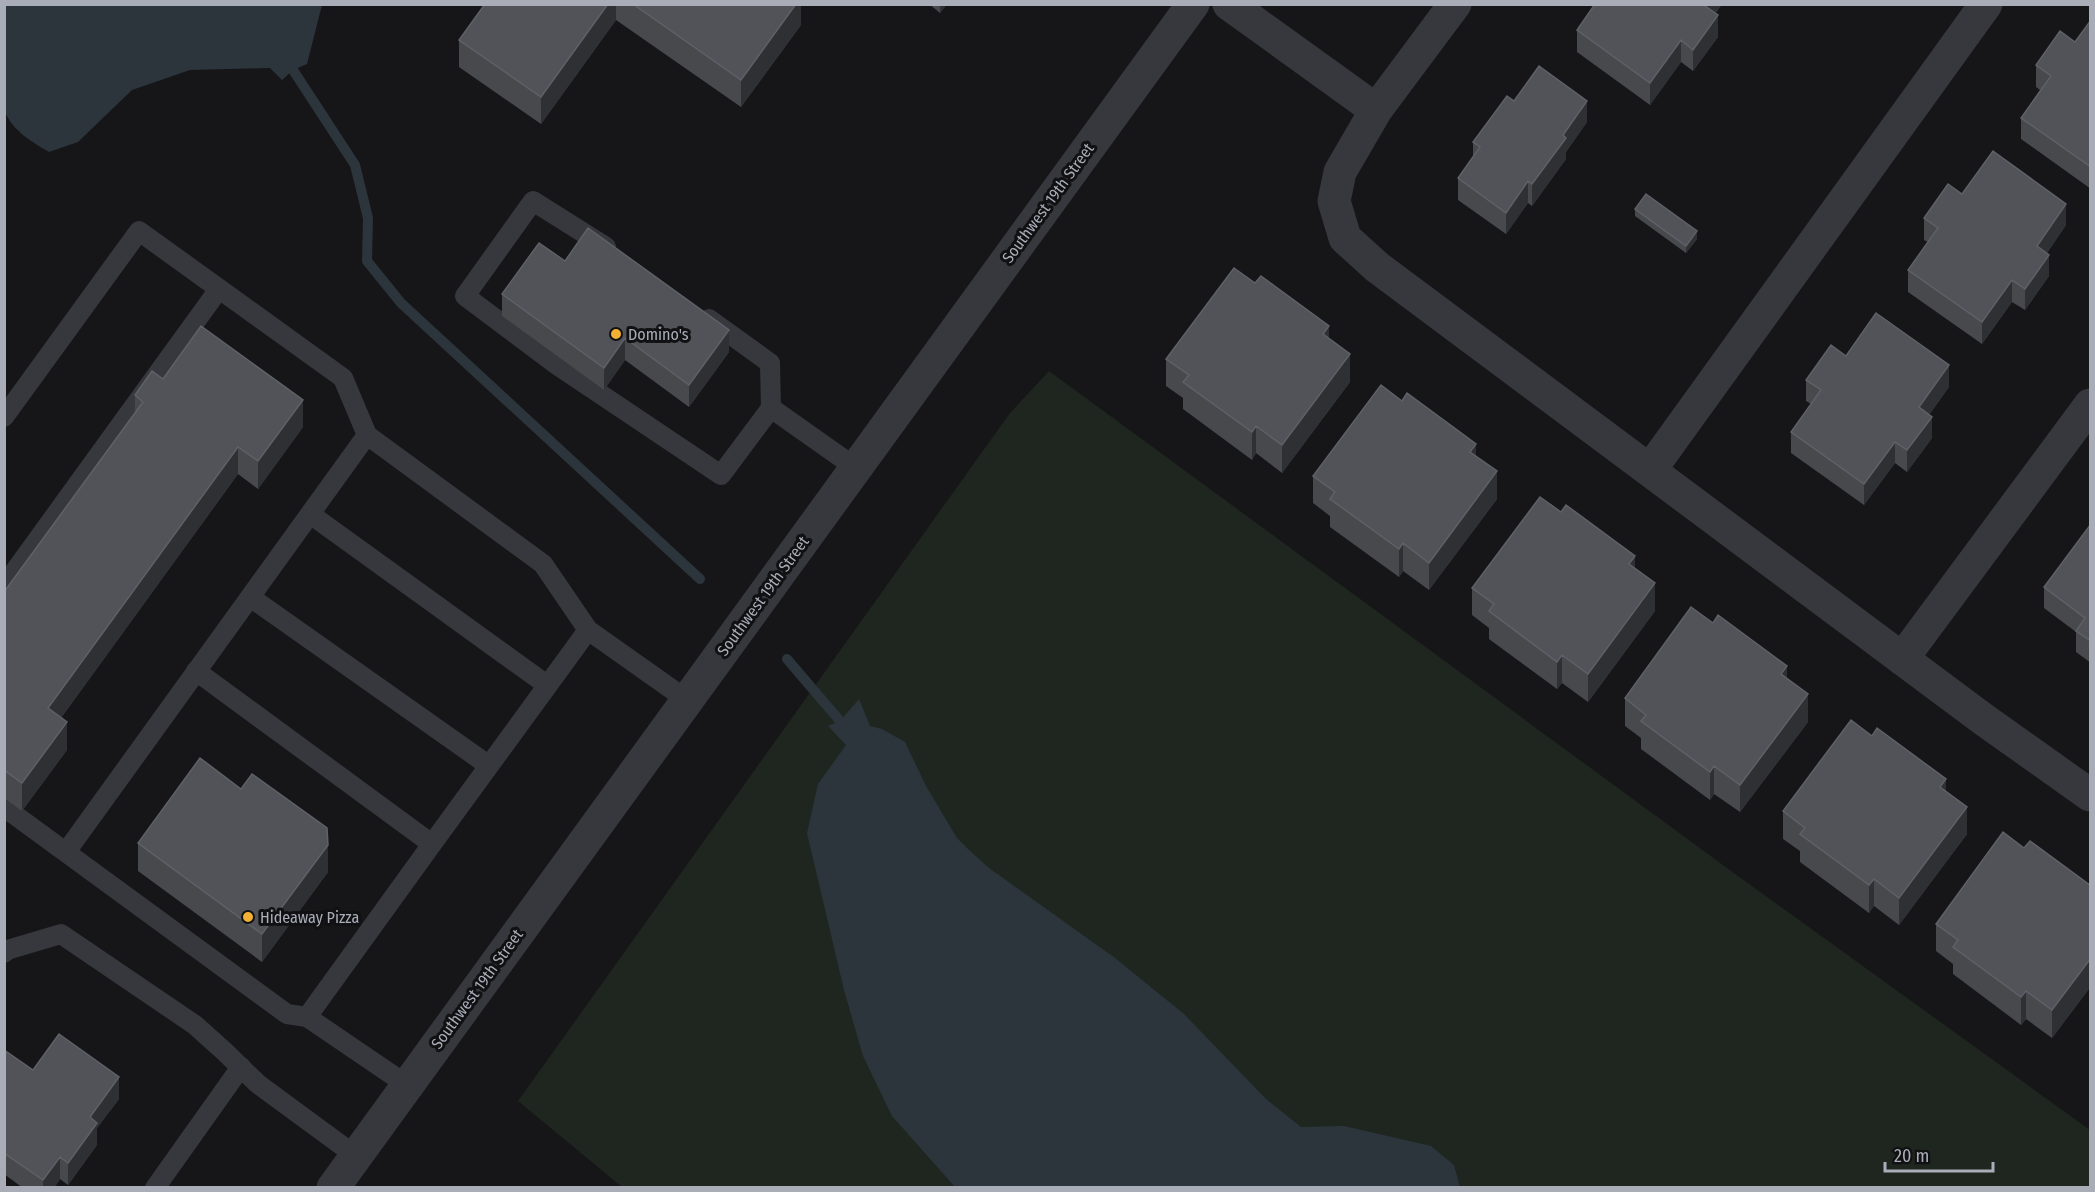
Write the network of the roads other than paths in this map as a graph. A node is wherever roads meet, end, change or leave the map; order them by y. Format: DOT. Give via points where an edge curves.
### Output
graph roads {
  1 [pos="1193,4"];
  2 [pos="1229,4"];
  3 [pos="1455,4"];
  4 [pos="1986,4"];
  5 [pos="1376,110"];
  6 [pos="623,258"];
  7 [pos="219,288"];
  8 [pos="692,307"];
  9 [pos="2091,405"];
  10 [pos="771,408"];
  11 [pos="4,417"];
  12 [pos="367,435"];
  13 [pos="856,468"];
  14 [pos="1650,470"];
  15 [pos="310,514"];
  16 [pos="4,586"];
  17 [pos="250,597"];
  18 [pos="588,630"];
  19 [pos="1902,659"];
  20 [pos="196,671"];
  21 [pos="547,685"];
  22 [pos="687,700"];
  23 [pos="488,765"];
  24 [pos="2091,795"];
  25 [pos="4,807"];
  26 [pos="432,843"];
  27 [pos="66,852"];
  28 [pos="4,953"];
  29 [pos="308,1017"];
  30 [pos="241,1067"];
  31 [pos="407,1085"];
  32 [pos="356,1156"];
  33 [pos="155,1188"];
  34 [pos="333,1188"];
  1 -- 13 [label="street, Southwest 19th Street"];
  2 -- 5 [label="street"];
  3 -- 5 [label="street"];
  4 -- 14 [label="street"];
  5 -- 14 [label="street" via="1340,172 1334,201 1345,238 1377,267"];
  6 -- 10 [label="lane" via="533,201 465,296 557,365 721,476"];
  7 -- 11 [label="lane" via="139,231"];
  7 -- 12 [label="lane" via="343,378"];
  7 -- 16 [label="lane"];
  8 -- 10 [label="lane" via="770,363"];
  9 -- 19 [label="street"];
  10 -- 13 [label="lane"];
  12 -- 15 [label="lane"];
  12 -- 18 [label="lane" via="543,564"];
  13 -- 22 [label="street, Southwest 19th Street"];
  14 -- 19 [label="street"];
  15 -- 17 [label="lane"];
  15 -- 21 [label="lane"];
  17 -- 20 [label="lane"];
  17 -- 23 [label="lane"];
  18 -- 21 [label="lane"];
  18 -- 22 [label="lane"];
  19 -- 24 [label="street"];
  20 -- 26 [label="lane"];
  20 -- 27 [label="lane"];
  21 -- 23 [label="lane"];
  22 -- 31 [label="street, Southwest 19th Street"];
  23 -- 26 [label="lane"];
  25 -- 27 [label="lane"];
  26 -- 29 [label="lane"];
  27 -- 29 [label="lane" via="287,1014"];
  28 -- 30 [label="lane" via="61,933 195,1025"];
  29 -- 31 [label="lane"];
  30 -- 32 [label="lane" via="258,1084"];
  30 -- 33 [label="lane"];
  31 -- 32 [label="street, Southwest 19th Street"];
  32 -- 34 [label="street, Southwest 19th Street"];
}
